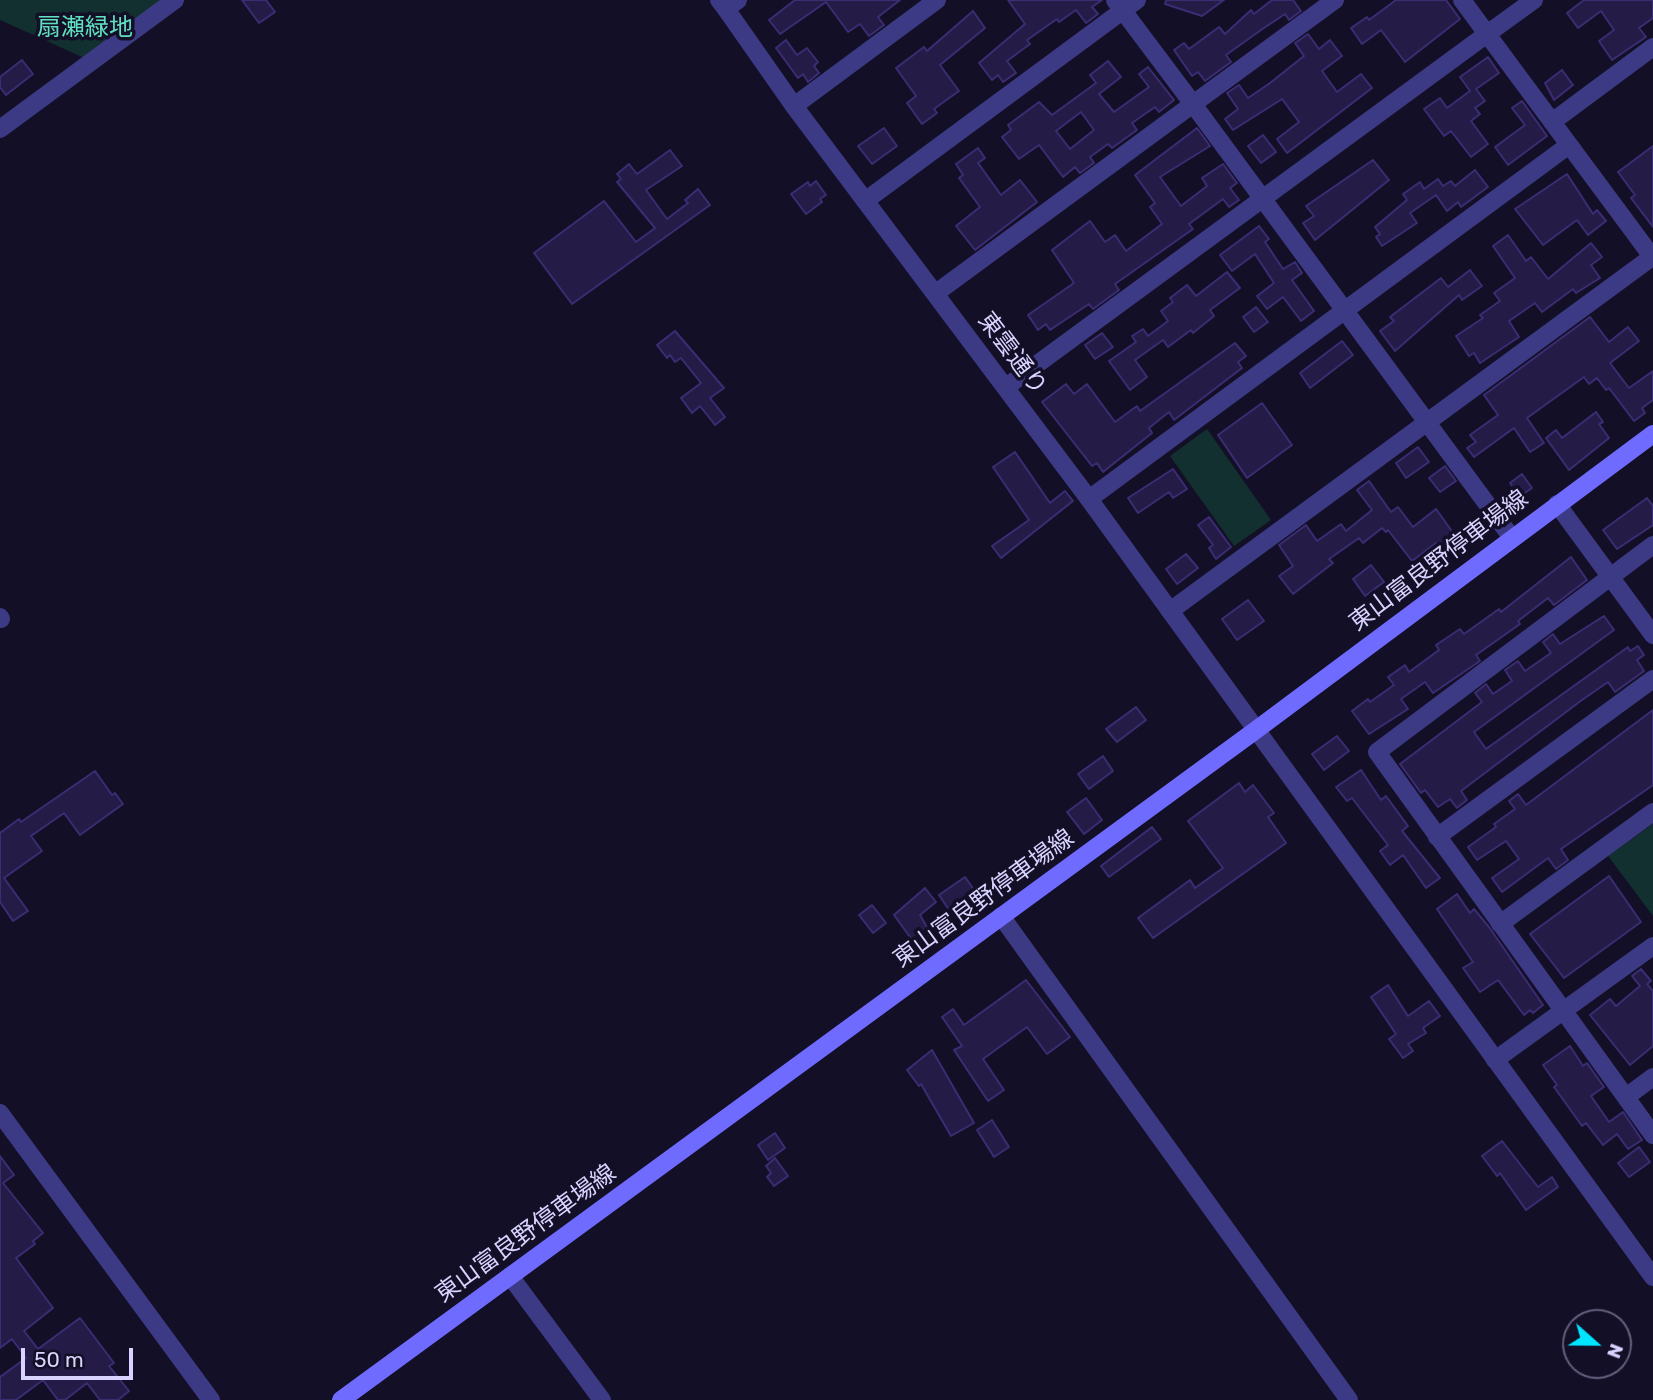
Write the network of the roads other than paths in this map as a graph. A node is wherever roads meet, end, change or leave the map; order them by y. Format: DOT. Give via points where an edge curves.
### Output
graph roads {
  1 [pos="175,0"];
  2 [pos="937,0"];
  3 [pos="1335,0"];
  4 [pos="1462,0"];
  5 [pos="1534,0"];
  6 [pos="727,3"];
  7 [pos="1125,3"];
  8 [pos="1487,34"];
  9 [pos="1653,47"];
  10 [pos="1193,104"];
  11 [pos="794,106"];
  12 [pos="1552,122"];
  13 [pos="0,129"];
  14 [pos="1569,145"];
  15 [pos="1264,200"];
  16 [pos="865,201"];
  17 [pos="1652,258"];
  18 [pos="936,293"];
  19 [pos="1345,310"];
  20 [pos="1006,387"];
  21 [pos="1426,422"];
  22 [pos="1653,434"];
  23 [pos="1089,499"];
  24 [pos="1557,505"];
  25 [pos="1512,538"];
  26 [pos="1653,545"];
  27 [pos="1610,576"];
  28 [pos="1170,611"];
  29 [pos="1653,635"];
  30 [pos="1653,679"];
  31 [pos="1256,730"];
  32 [pos="1653,812"];
  33 [pos="1437,837"];
  34 [pos="1001,916"];
  35 [pos="1500,925"];
  36 [pos="1653,946"];
  37 [pos="1564,1011"];
  38 [pos="1495,1060"];
  39 [pos="1653,1077"];
  40 [pos="1626,1097"];
  41 [pos="0,1113"];
  42 [pos="1653,1135"];
  43 [pos="510,1276"];
  44 [pos="1653,1277"];
  45 [pos="211,1400"];
  46 [pos="341,1400"];
  47 [pos="602,1400"];
  48 [pos="1349,1400"];
  1 -- 13 [label="street"];
  2 -- 11 [label="street"];
  3 -- 10 [label="street"];
  4 -- 8 [label="street"];
  5 -- 8 [label="street"];
  6 -- 11 [label="street, 東雲通り"];
  7 -- 10 [label="street"];
  7 -- 16 [label="street"];
  8 -- 12 [label="street"];
  8 -- 15 [label="street"];
  9 -- 12 [label="street"];
  10 -- 15 [label="street"];
  10 -- 18 [label="street"];
  11 -- 16 [label="street, 東雲通り"];
  12 -- 14 [label="street"];
  14 -- 17 [label="street"];
  14 -- 19 [label="street"];
  15 -- 19 [label="street"];
  15 -- 20 [label="street"];
  16 -- 18 [label="street, 東雲通り"];
  17 -- 21 [label="street"];
  18 -- 20 [label="street, 東雲通り"];
  19 -- 21 [label="street"];
  19 -- 23 [label="street"];
  20 -- 23 [label="street, 東雲通り"];
  21 -- 25 [label="street"];
  21 -- 28 [label="street"];
  22 -- 24 [label="main road, 東山富良野停車場線"];
  23 -- 28 [label="street, 東雲通り"];
  24 -- 25 [label="main road, 東山富良野停車場線"];
  24 -- 27 [label="street"];
  25 -- 31 [label="main road, 東山富良野停車場線"];
  26 -- 27 [label="street"];
  27 -- 29 [label="street"];
  27 -- 33 [label="street" via="1377,752"];
  28 -- 31 [label="street, 東雲通り"];
  30 -- 33 [label="street"];
  31 -- 34 [label="main road, 東山富良野停車場線"];
  31 -- 38 [label="street, 東雲通り"];
  32 -- 35 [label="street"];
  33 -- 35 [label="street"];
  34 -- 43 [label="main road, 東山富良野停車場線"];
  34 -- 48 [label="street"];
  35 -- 37 [label="street"];
  36 -- 37 [label="street"];
  37 -- 38 [label="street"];
  37 -- 40 [label="street"];
  38 -- 44 [label="street, 東雲通り"];
  39 -- 40 [label="street"];
  40 -- 42 [label="street"];
  41 -- 45 [label="street"];
  43 -- 46 [label="main road, 東山富良野停車場線"];
  43 -- 47 [label="street"];
}
